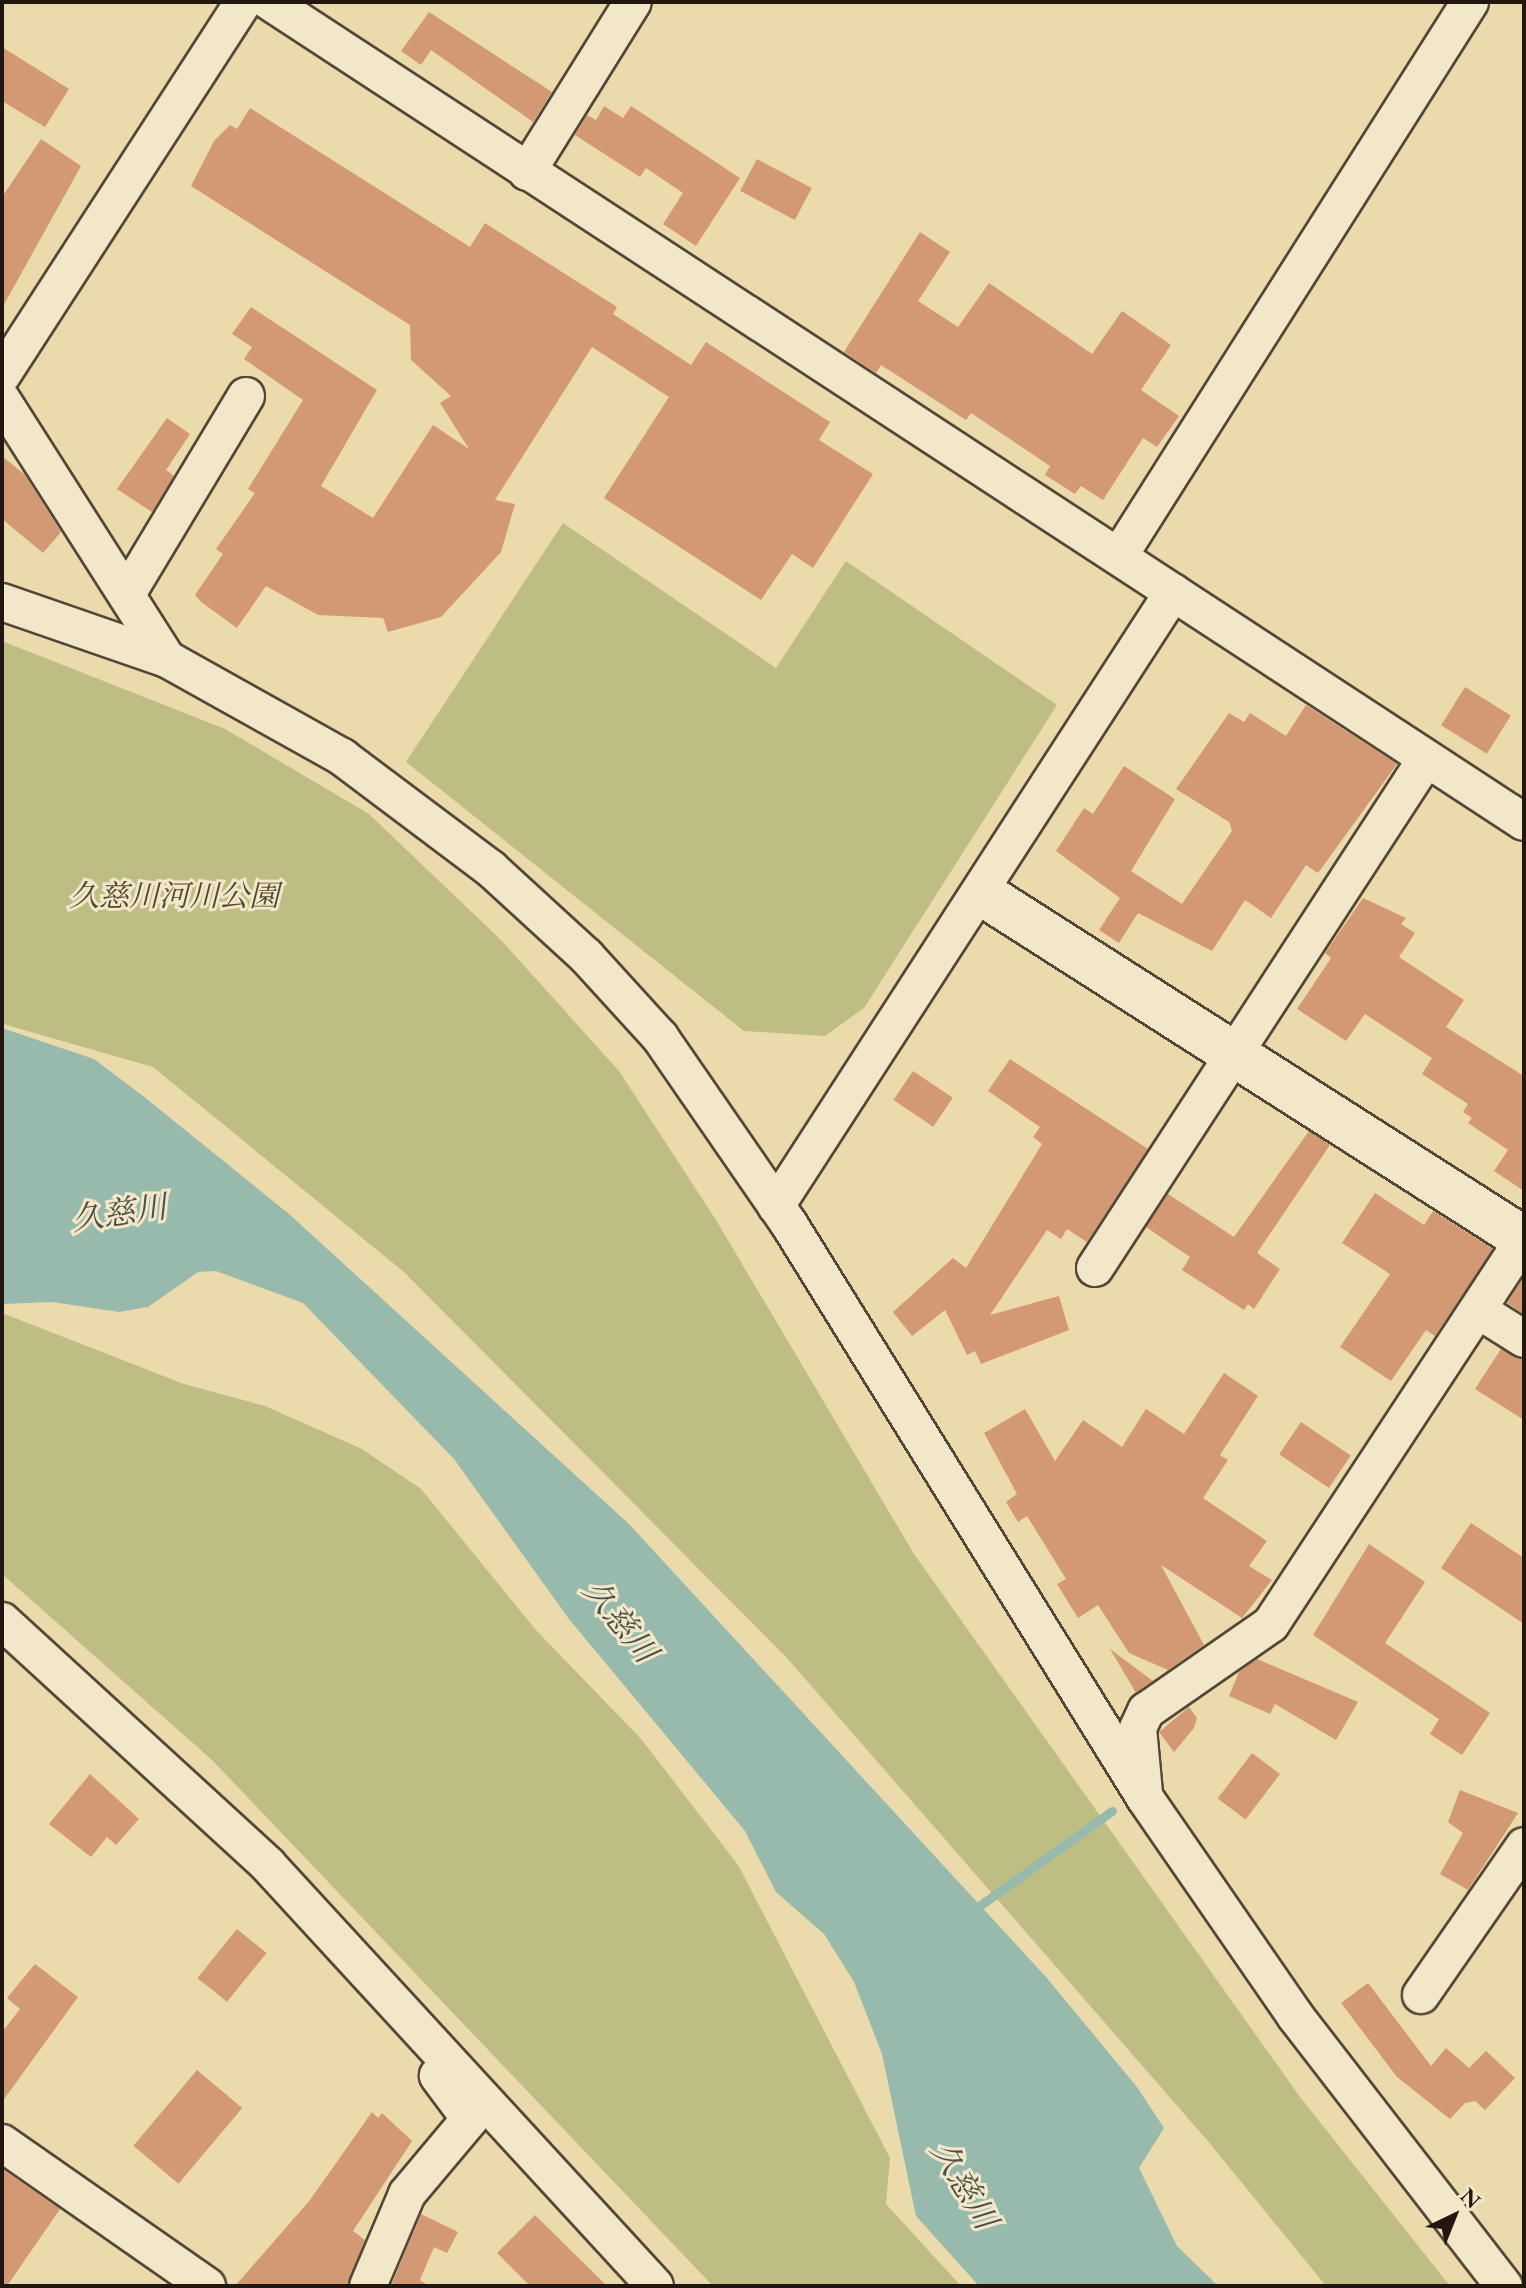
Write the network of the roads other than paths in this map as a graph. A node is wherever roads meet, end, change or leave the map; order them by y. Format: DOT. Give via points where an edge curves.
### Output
graph roads {
  1 [pos="243,2"];
  2 [pos="270,2"];
  3 [pos="633,2"];
  4 [pos="1470,2"];
  5 [pos="527,172"];
  6 [pos="2,375"];
  7 [pos="246,396"];
  8 [pos="2,400"];
  9 [pos="1119,556"];
  10 [pos="1173,592"];
  11 [pos="127,594"];
  12 [pos="2,602"];
  13 [pos="167,659"];
  14 [pos="1426,759"];
  15 [pos="1524,822"];
  16 [pos="983,894"];
  17 [pos="1234,1053"];
  18 [pos="776,1206"];
  19 [pos="1524,1239"];
  20 [pos="1095,1268"];
  21 [pos="1478,1310"];
  22 [pos="1524,1339"];
  23 [pos="2,1621"];
  24 [pos="1145,1798"];
  25 [pos="1524,1846"];
  26 [pos="363,1971"];
  27 [pos="1421,1995"];
  28 [pos="2,2143"];
  29 [pos="207,2286"];
  30 [pos="368,2286"];
  31 [pos="655,2286"];
  32 [pos="1504,2286"];
  1 -- 6 [label="street"];
  2 -- 5 [label="street"];
  3 -- 5 [label="street"];
  4 -- 9 [label="street"];
  5 -- 9 [label="street"];
  7 -- 11 [label="street"];
  8 -- 11 [label="street"];
  9 -- 10 [label="street"];
  10 -- 14 [label="street"];
  10 -- 16 [label="street"];
  11 -- 13 [label="street"];
  12 -- 13 [label="street"];
  13 -- 18 [label="street" via="342,757 491,869 586,956 660,1037"];
  14 -- 15 [label="street"];
  14 -- 17 [label="street"];
  16 -- 17 [label="street"];
  16 -- 18 [label="street"];
  17 -- 19 [label="street"];
  17 -- 20 [label="street"];
  18 -- 24 [label="street"];
  19 -- 21 [label="street"];
  21 -- 22 [label="street"];
  21 -- 24 [label="street" via="1271,1624 1146,1711 1138,1728"];
  23 -- 26 [label="street" via="267,1864"];
  24 -- 32 [label="street" via="1296,2017"];
  25 -- 27 [label="street"];
  26 -- 30 [label="street" via="470,2119 407,2194"];
  26 -- 31 [label="street"];
  28 -- 29 [label="street"];
}
